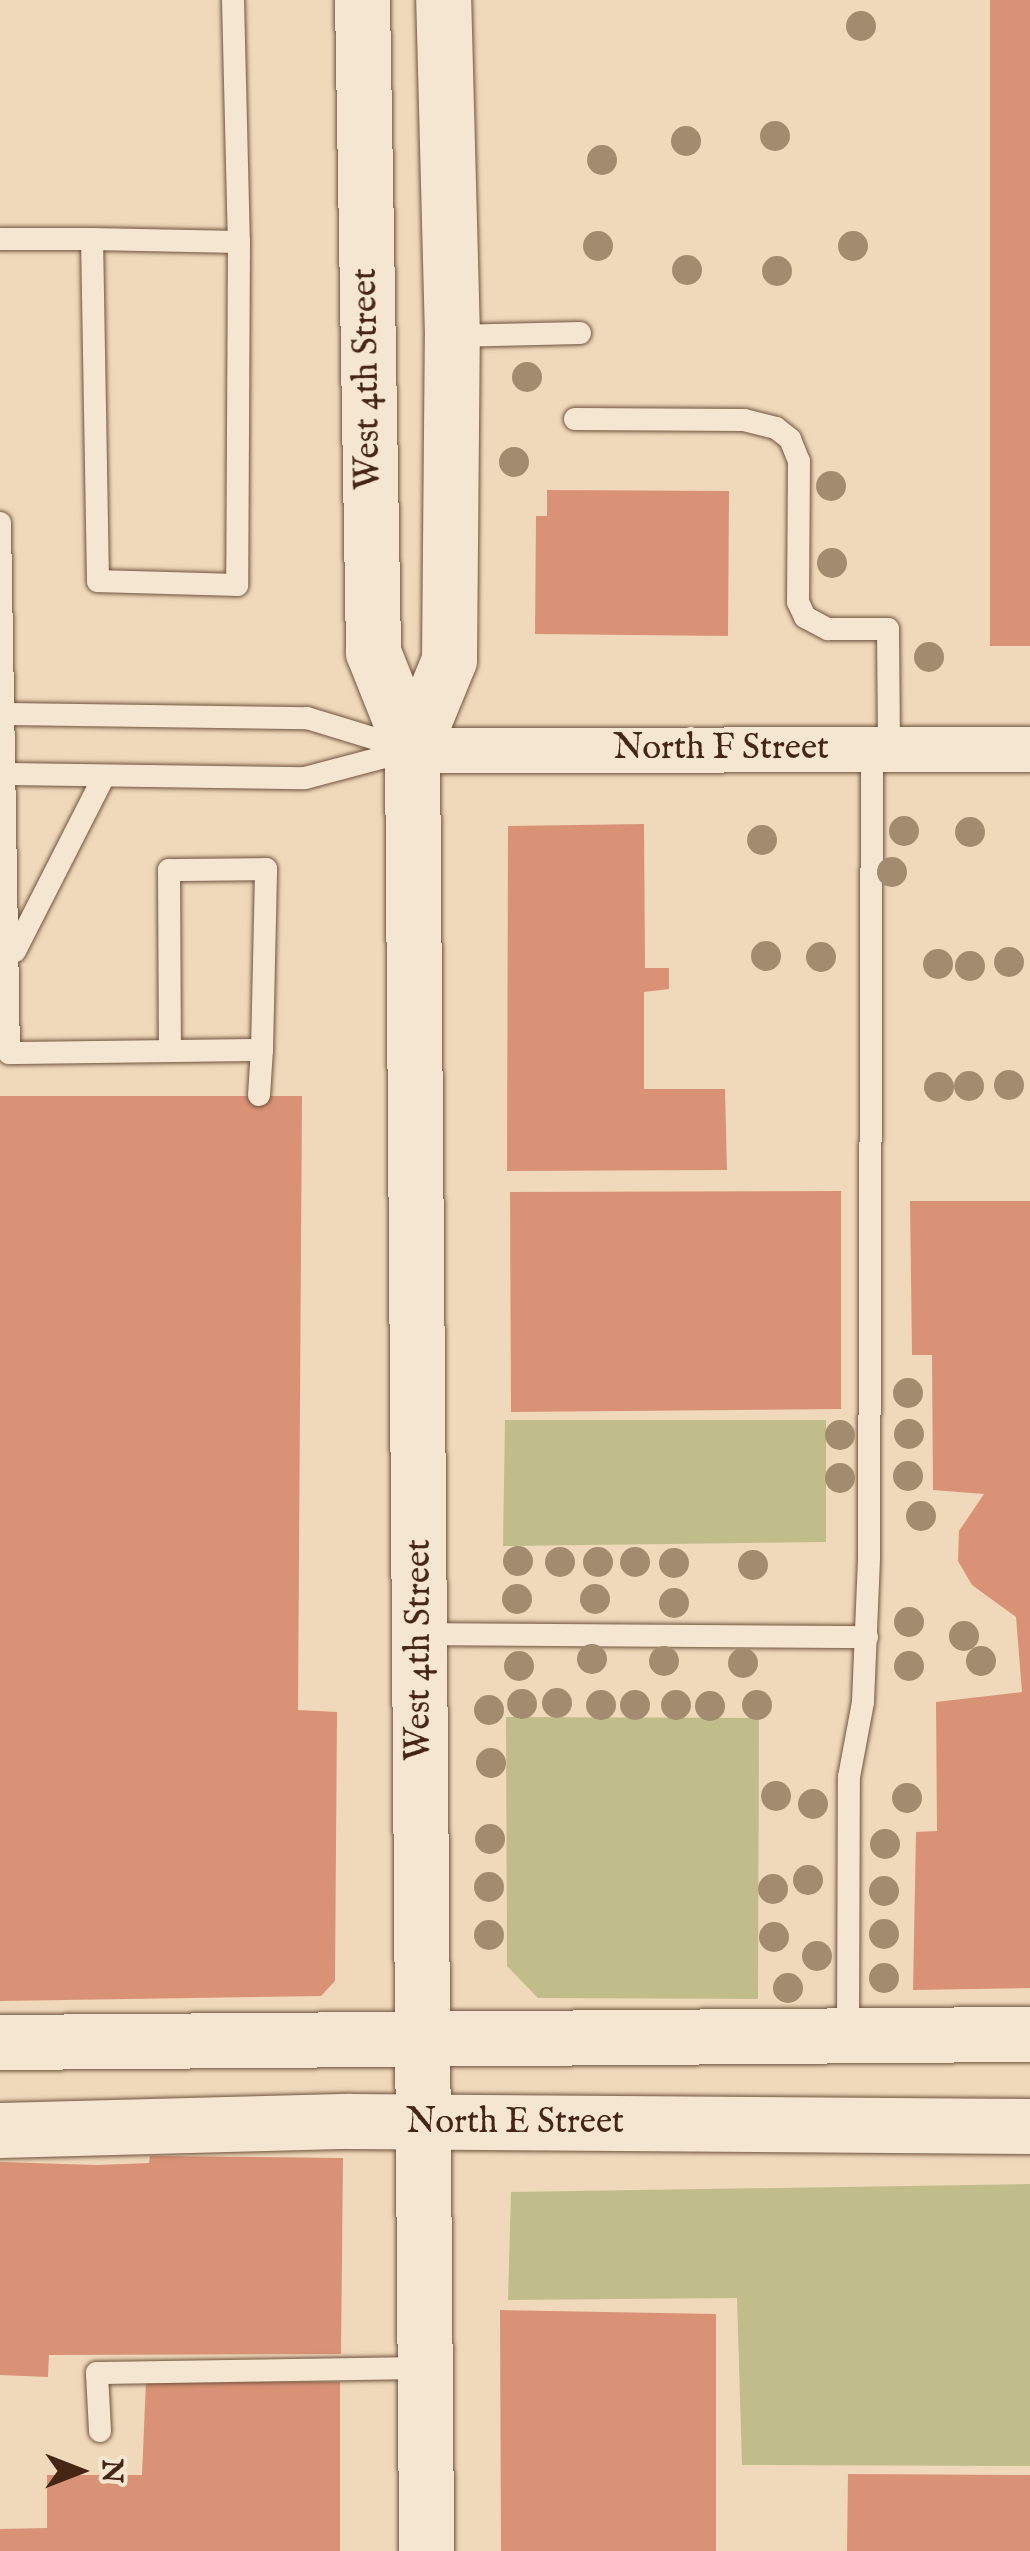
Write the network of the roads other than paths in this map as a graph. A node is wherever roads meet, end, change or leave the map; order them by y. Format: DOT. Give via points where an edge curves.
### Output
graph roads {
  1 [pos="234,0"];
  2 [pos="362,0"];
  3 [pos="444,0"];
  4 [pos="0,239"];
  5 [pos="92,239"];
  6 [pos="240,242"];
  7 [pos="580,333"];
  8 [pos="452,336"];
  9 [pos="576,419"];
  10 [pos="0,524"];
  11 [pos="8,714"];
  12 [pos="880,749"];
  13 [pos="1030,749"];
  14 [pos="412,750"];
  15 [pos="8,774"];
  16 [pos="104,776"];
  17 [pos="12,957"];
  18 [pos="170,1050"];
  19 [pos="262,1050"];
  20 [pos="260,1095"];
  21 [pos="420,1634"];
  22 [pos="867,1638"];
  23 [pos="848,2033"];
  24 [pos="1030,2034"];
  25 [pos="424,2038"];
  26 [pos="0,2042"];
  27 [pos="424,2123"];
  28 [pos="1030,2126"];
  29 [pos="0,2130"];
  30 [pos="425,2368"];
  31 [pos="100,2431"];
  32 [pos="426,2551"];
  1 -- 6 [label="lane"];
  2 -- 14 [label="main road, West 4th Street" via="374,652"];
  3 -- 8 [label="main road, West 4th Street"];
  4 -- 5 [label="lane"];
  5 -- 6 [label="lane"];
  5 -- 6 [label="lane" via="98,581 237,585"];
  7 -- 8 [label="lane"];
  8 -- 14 [label="main road, West 4th Street" via="449,660"];
  9 -- 12 [label="lane" via="744,420 776,428 790,440 799,461 798,602 805,617 828,629 888,629"];
  10 -- 11 [label="lane"];
  11 -- 14 [label="lane" via="307,718"];
  11 -- 15 [label="lane"];
  12 -- 13 [label="street, North F Street"];
  12 -- 14 [label="street, North F Street"];
  12 -- 22 [label="lane"];
  14 -- 16 [label="lane" via="305,778"];
  14 -- 21 [label="main road, West 4th Street"];
  15 -- 16 [label="lane"];
  15 -- 17 [label="lane"];
  16 -- 17 [label="lane"];
  17 -- 18 [label="lane" via="10,1053"];
  18 -- 19 [label="lane"];
  18 -- 19 [label="lane" via="169,870 266,868"];
  19 -- 20 [label="lane"];
  21 -- 22 [label="lane"];
  21 -- 25 [label="main road, West 4th Street"];
  22 -- 23 [label="lane" via="849,1778"];
  23 -- 24 [label="main road"];
  23 -- 25 [label="main road"];
  25 -- 26 [label="main road"];
  25 -- 27 [label="main road, West 4th Street"];
  27 -- 28 [label="main road, North E Street"];
  27 -- 29 [label="main road, North E Street"];
  27 -- 30 [label="main road, West 4th Street"];
  30 -- 31 [label="lane" via="97,2374"];
  30 -- 32 [label="main road, West 4th Street"];
}
